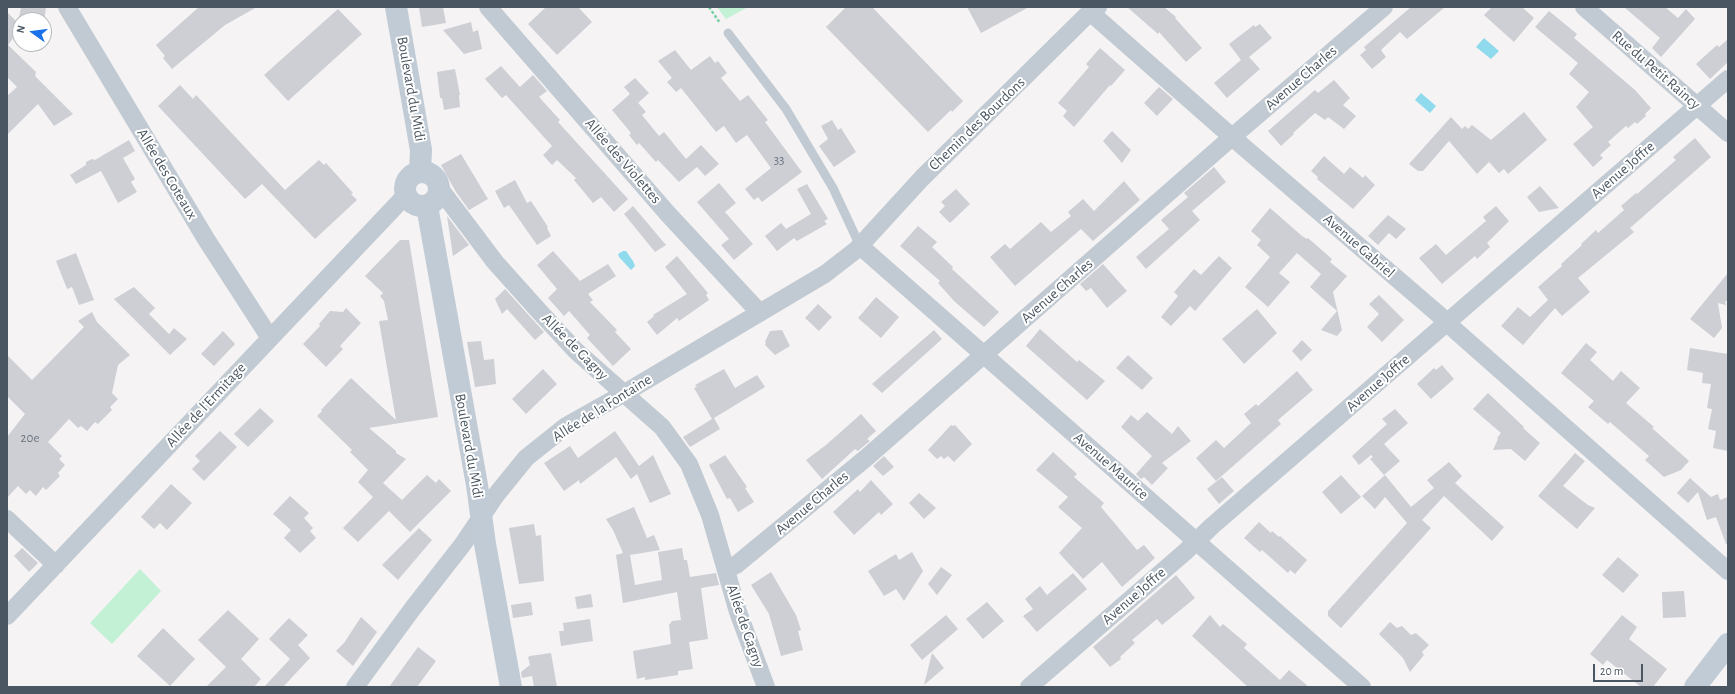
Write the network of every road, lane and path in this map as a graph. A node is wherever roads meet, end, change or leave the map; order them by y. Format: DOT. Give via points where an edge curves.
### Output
graph roads {
  1 [pos="67,7"];
  2 [pos="396,7"];
  3 [pos="488,7"];
  4 [pos="709,7"];
  5 [pos="1384,7"];
  6 [pos="1584,7"];
  7 [pos="1094,10"];
  8 [pos="728,33"];
  9 [pos="1728,79"];
  10 [pos="1698,105"];
  11 [pos="1728,133"];
  12 [pos="1232,137"];
  13 [pos="420,172"];
  14 [pos="440,189"];
  15 [pos="406,195"];
  16 [pos="427,206"];
  17 [pos="860,246"];
  18 [pos="760,313"];
  19 [pos="1448,323"];
  20 [pos="270,338"];
  21 [pos="984,356"];
  22 [pos="623,394"];
  23 [pos="481,517"];
  24 [pos="7,519"];
  25 [pos="1197,541"];
  26 [pos="56,565"];
  27 [pos="726,570"];
  28 [pos="1728,571"];
  29 [pos="7,616"];
  30 [pos="1728,644"];
  31 [pos="355,687"];
  32 [pos="511,687"];
  33 [pos="766,687"];
  34 [pos="1029,687"];
  35 [pos="1362,687"];
  36 [pos="1695,687"];
  1 -- 20 [label="street, Allée des Coteaux" via="206,239"];
  2 -- 13 [label="street, Boulevard du Midi" via="422,150"];
  3 -- 18 [label="street, Allée des Violettes" via="668,214"];
  4 -- 8 [label="path"];
  5 -- 12 [label="street, Avenue Charles"];
  6 -- 10 [label="street, Rue du Petit Raincy"];
  7 -- 12 [label="street, Avenue Gabriel"];
  7 -- 17 [label="street, Chemin des Bourdons" via="922,178"];
  8 -- 17 [label="lane" via="786,109 833,188"];
  9 -- 10 [label="street, Avenue Joffre"];
  10 -- 11 [label="street, Rue du Petit Raincy"];
  10 -- 19 [label="street, Avenue Joffre"];
  12 -- 19 [label="street, Avenue Gabriel"];
  12 -- 21 [label="street, Avenue Charles"];
  13 -- 14 [label="street" via="426,172 436,178"];
  13 -- 15 [label="street" via="408,180"];
  14 -- 16 [label="street" via="436,200"];
  14 -- 22 [label="street, Allée de Gagny" via="495,262 576,351"];
  15 -- 16 [label="street" via="416,206"];
  15 -- 20 [label="street, Allée de l'Ermitage"];
  16 -- 23 [label="street, Boulevard du Midi"];
  17 -- 18 [label="street, Allée de la Fontaine" via="825,274"];
  17 -- 21 [label="street, Avenue Maurice"];
  18 -- 22 [label="street, Allée de la Fontaine"];
  19 -- 25 [label="street, Avenue Joffre"];
  19 -- 28 [label="street, Avenue Gabriel"];
  20 -- 26 [label="street, Allée de l'Ermitage"];
  21 -- 25 [label="street, Avenue Maurice"];
  21 -- 27 [label="street, Avenue Charles" via="843,478 736,565"];
  22 -- 23 [label="street, Allée de la Fontaine" via="566,426 526,458"];
  22 -- 27 [label="street, Allée de Gagny" via="662,428 689,464 710,515"];
  23 -- 31 [label="street, Allée de la Fontaine"];
  23 -- 32 [label="street, Boulevard du Midi"];
  24 -- 26 [label="street"];
  25 -- 34 [label="street, Avenue Joffre"];
  25 -- 35 [label="street, Avenue Maurice"];
  26 -- 29 [label="street, Allée de l'Ermitage"];
  27 -- 33 [label="street, Allée de Gagny" via="738,612"];
  30 -- 36 [label="street"];
}
